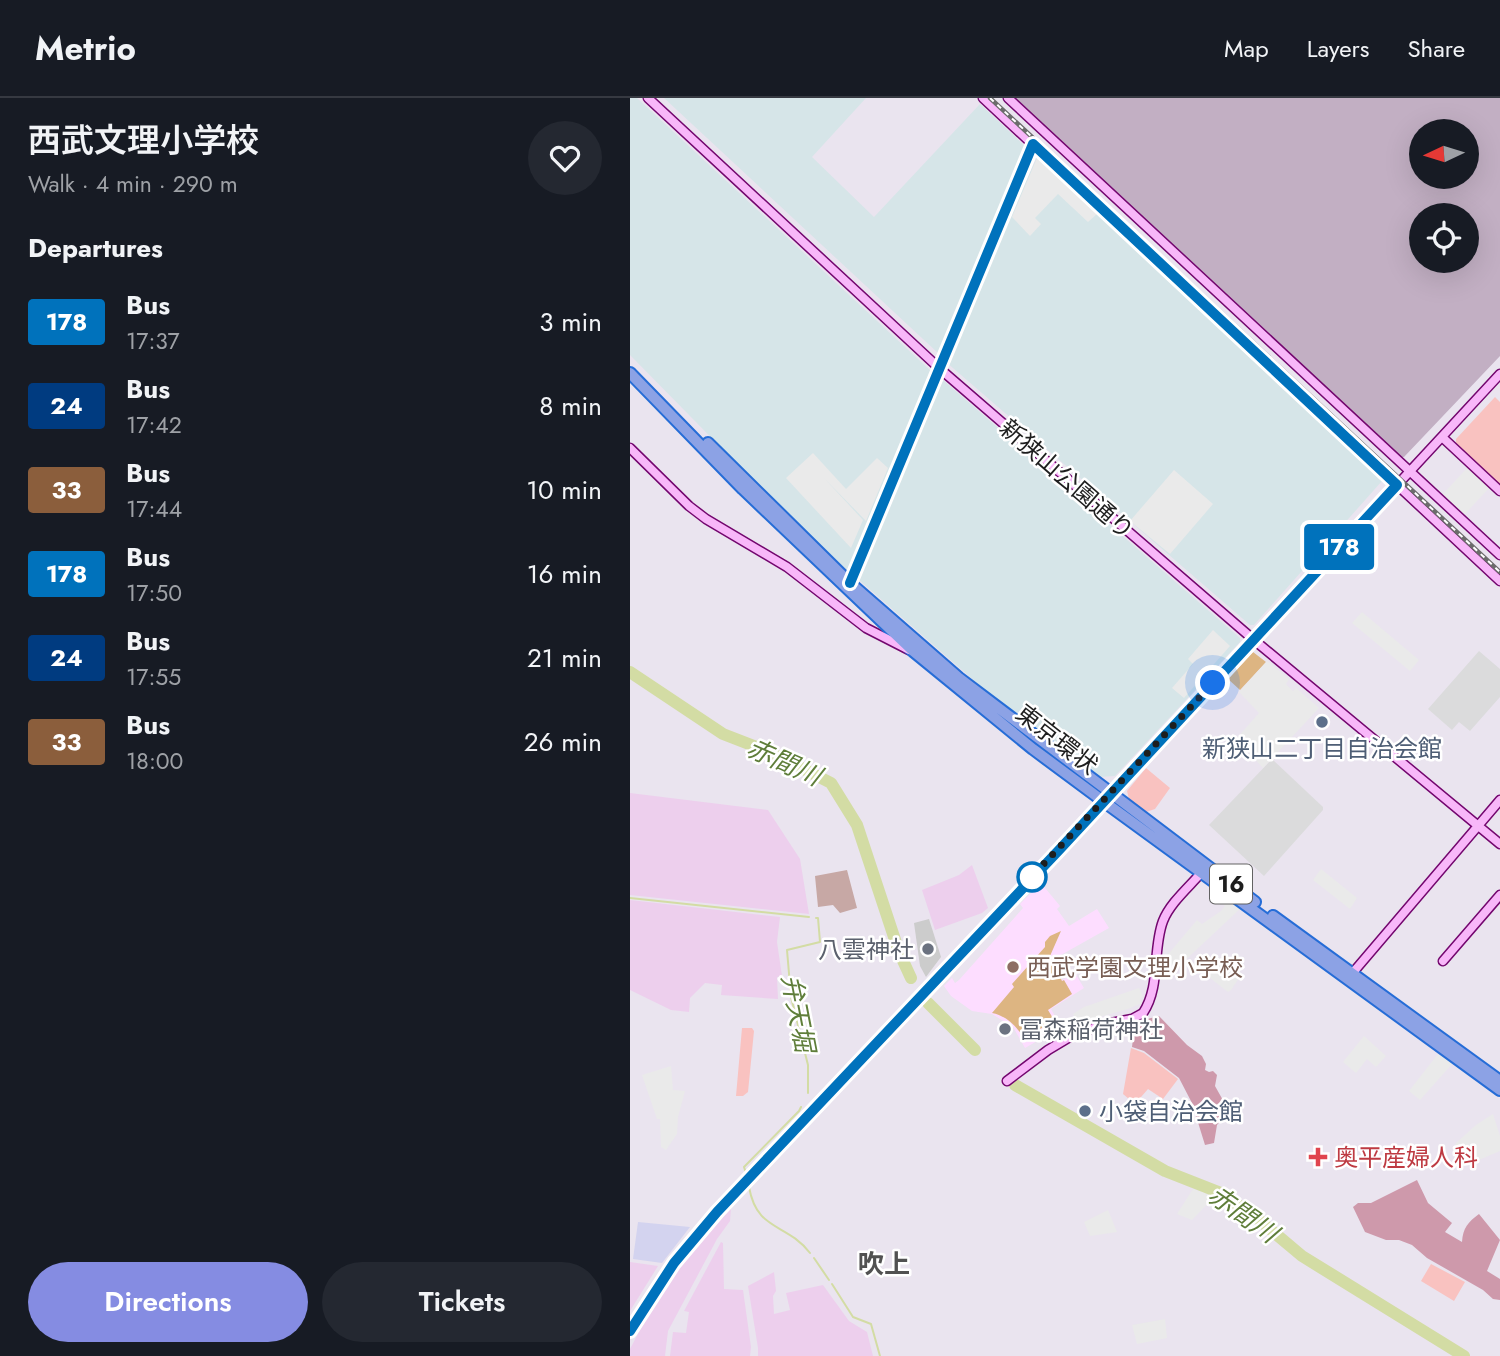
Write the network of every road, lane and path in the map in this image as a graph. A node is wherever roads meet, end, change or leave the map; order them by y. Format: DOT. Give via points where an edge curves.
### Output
graph roads {
  1 [pos="648,98"];
  2 [pos="983,98"];
  3 [pos="1008,98"];
  4 [pos="1033,144"];
  5 [pos="630,363"];
  6 [pos="939,368"];
  7 [pos="630,373"];
  8 [pos="1500,374"];
  9 [pos="1442,437"];
  10 [pos="630,448"];
  11 [pos="1410,472"];
  12 [pos="1397,485"];
  13 [pos="1500,491"];
  14 [pos="1500,555"];
  15 [pos="1500,581"];
  16 [pos="850,583"];
  17 [pos="1254,640"];
  18 [pos="916,648"];
  19 [pos="1107,797"];
  20 [pos="1500,800"];
  21 [pos="1478,825"];
  22 [pos="1500,844"];
  23 [pos="1201,873"];
  24 [pos="1500,895"];
  25 [pos="1443,961"];
  26 [pos="1349,976"];
  27 [pos="1007,1081"];
  28 [pos="1500,1081"];
  29 [pos="1500,1090"];
  30 [pos="630,1331"];
  1 -- 6 [label="street, 新狭山公園通り"];
  2 -- 4 [label="street"];
  3 -- 11 [label="street"];
  4 -- 6 [label="street"];
  4 -- 12 [label="street"];
  5 -- 16 [label="highway, 東京環状 / 16"];
  6 -- 16 [label="street"];
  6 -- 17 [label="street, 新狭山公園通り"];
  7 -- 18 [label="highway, 東京環状 / 16" via="744,489"];
  8 -- 9 [label="street"];
  9 -- 11 [label="street"];
  9 -- 13 [label="street"];
  10 -- 18 [label="street" via="706,519 787,567 866,628 900,647"];
  11 -- 12 [label="street"];
  11 -- 14 [label="street"];
  12 -- 15 [label="street"];
  12 -- 17 [label="street"];
  16 -- 18 [label="highway, 東京環状 / 16"];
  17 -- 19 [label="street"];
  17 -- 21 [label="street, 新狭山公園通り"];
  18 -- 19 [label="highway, 東京環状 / 16"];
  19 -- 23 [label="highway, 東京環状 / 16"];
  19 -- 26 [label="highway, 東京環状 / 16"];
  19 -- 30 [label="street" via="717,1212 674,1263"];
  20 -- 21 [label="street"];
  21 -- 22 [label="street, 新狭山公園通り"];
  21 -- 26 [label="street"];
  23 -- 26 [label="highway, 東京環状 / 16"];
  23 -- 27 [label="street" via="1162,924 1153,987 1143,1013 1073,1035"];
  24 -- 25 [label="street"];
  26 -- 28 [label="highway, 東京環状 / 16"];
  26 -- 29 [label="highway, 東京環状 / 16"];
}
